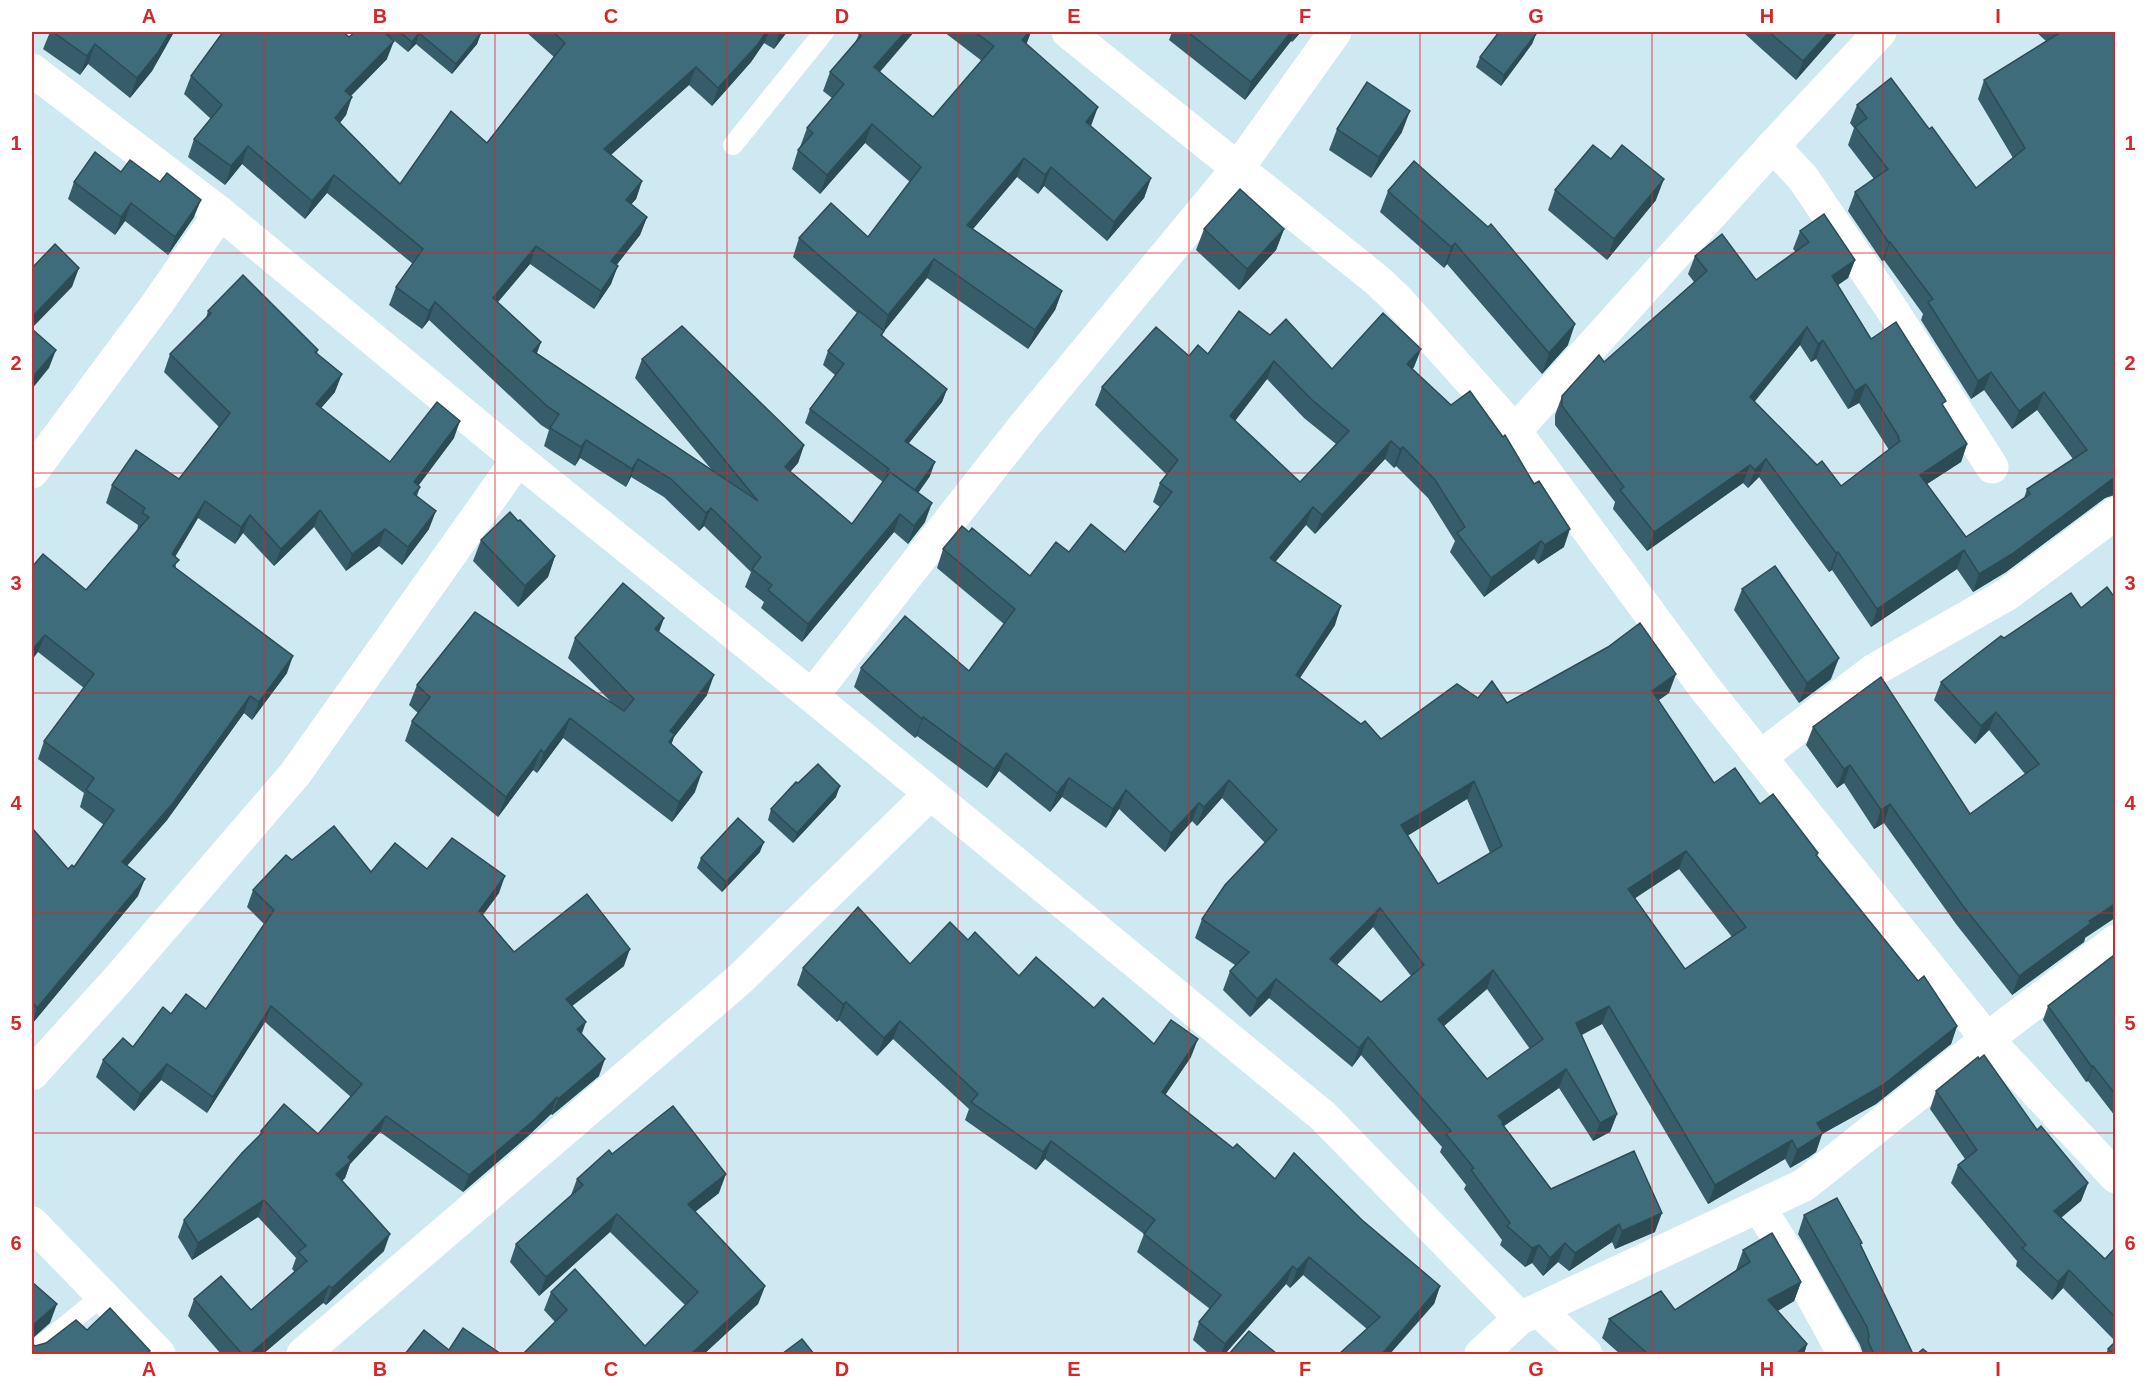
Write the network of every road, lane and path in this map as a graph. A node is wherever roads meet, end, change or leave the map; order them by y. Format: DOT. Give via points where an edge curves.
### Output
graph roads {
  1 [pos="824,32"];
  2 [pos="1068,32"];
  3 [pos="1335,32"];
  4 [pos="1880,32"];
  5 [pos="32,70"];
  6 [pos="733,145"];
  7 [pos="1773,146"];
  8 [pos="1238,168"];
  9 [pos="220,213"];
  10 [pos="1515,431"];
  11 [pos="518,459"];
  12 [pos="1992,467"];
  13 [pos="32,472"];
  14 [pos="2115,513"];
  15 [pos="812,696"];
  16 [pos="1760,757"];
  17 [pos="930,794"];
  18 [pos="2115,941"];
  19 [pos="1987,1039"];
  20 [pos="32,1074"];
  21 [pos="2115,1177"];
  22 [pos="1759,1207"];
  23 [pos="32,1223"];
  24 [pos="102,1296"];
  25 [pos="1529,1314"];
  26 [pos="32,1353"];
  27 [pos="159,1354"];
  28 [pos="303,1354"];
  29 [pos="1481,1354"];
  30 [pos="1586,1354"];
  31 [pos="1844,1354"];
  1 -- 6 [label="lane"];
  2 -- 8 [label="street"];
  3 -- 8 [label="street"];
  4 -- 7 [label="street"];
  5 -- 9 [label="street"];
  7 -- 10 [label="street"];
  7 -- 12 [label="street" via="1803,178"];
  8 -- 10 [label="street" via="1397,299"];
  8 -- 15 [label="street" via="1025,425"];
  9 -- 11 [label="street"];
  9 -- 13 [label="street"];
  10 -- 16 [label="street"];
  11 -- 15 [label="street"];
  11 -- 20 [label="street" via="295,774"];
  14 -- 16 [label="street" via="2006,595 1874,670"];
  15 -- 17 [label="street"];
  16 -- 19 [label="street"];
  17 -- 25 [label="street" via="1323,1116"];
  17 -- 28 [label="street" via="740,979"];
  18 -- 19 [label="street"];
  19 -- 21 [label="street"];
  19 -- 22 [label="street" via="1804,1185"];
  22 -- 25 [label="street"];
  22 -- 31 [label="street"];
  23 -- 24 [label="street"];
  24 -- 26 [label="lane"];
  24 -- 27 [label="street"];
  25 -- 29 [label="street"];
  25 -- 30 [label="street"];
}
